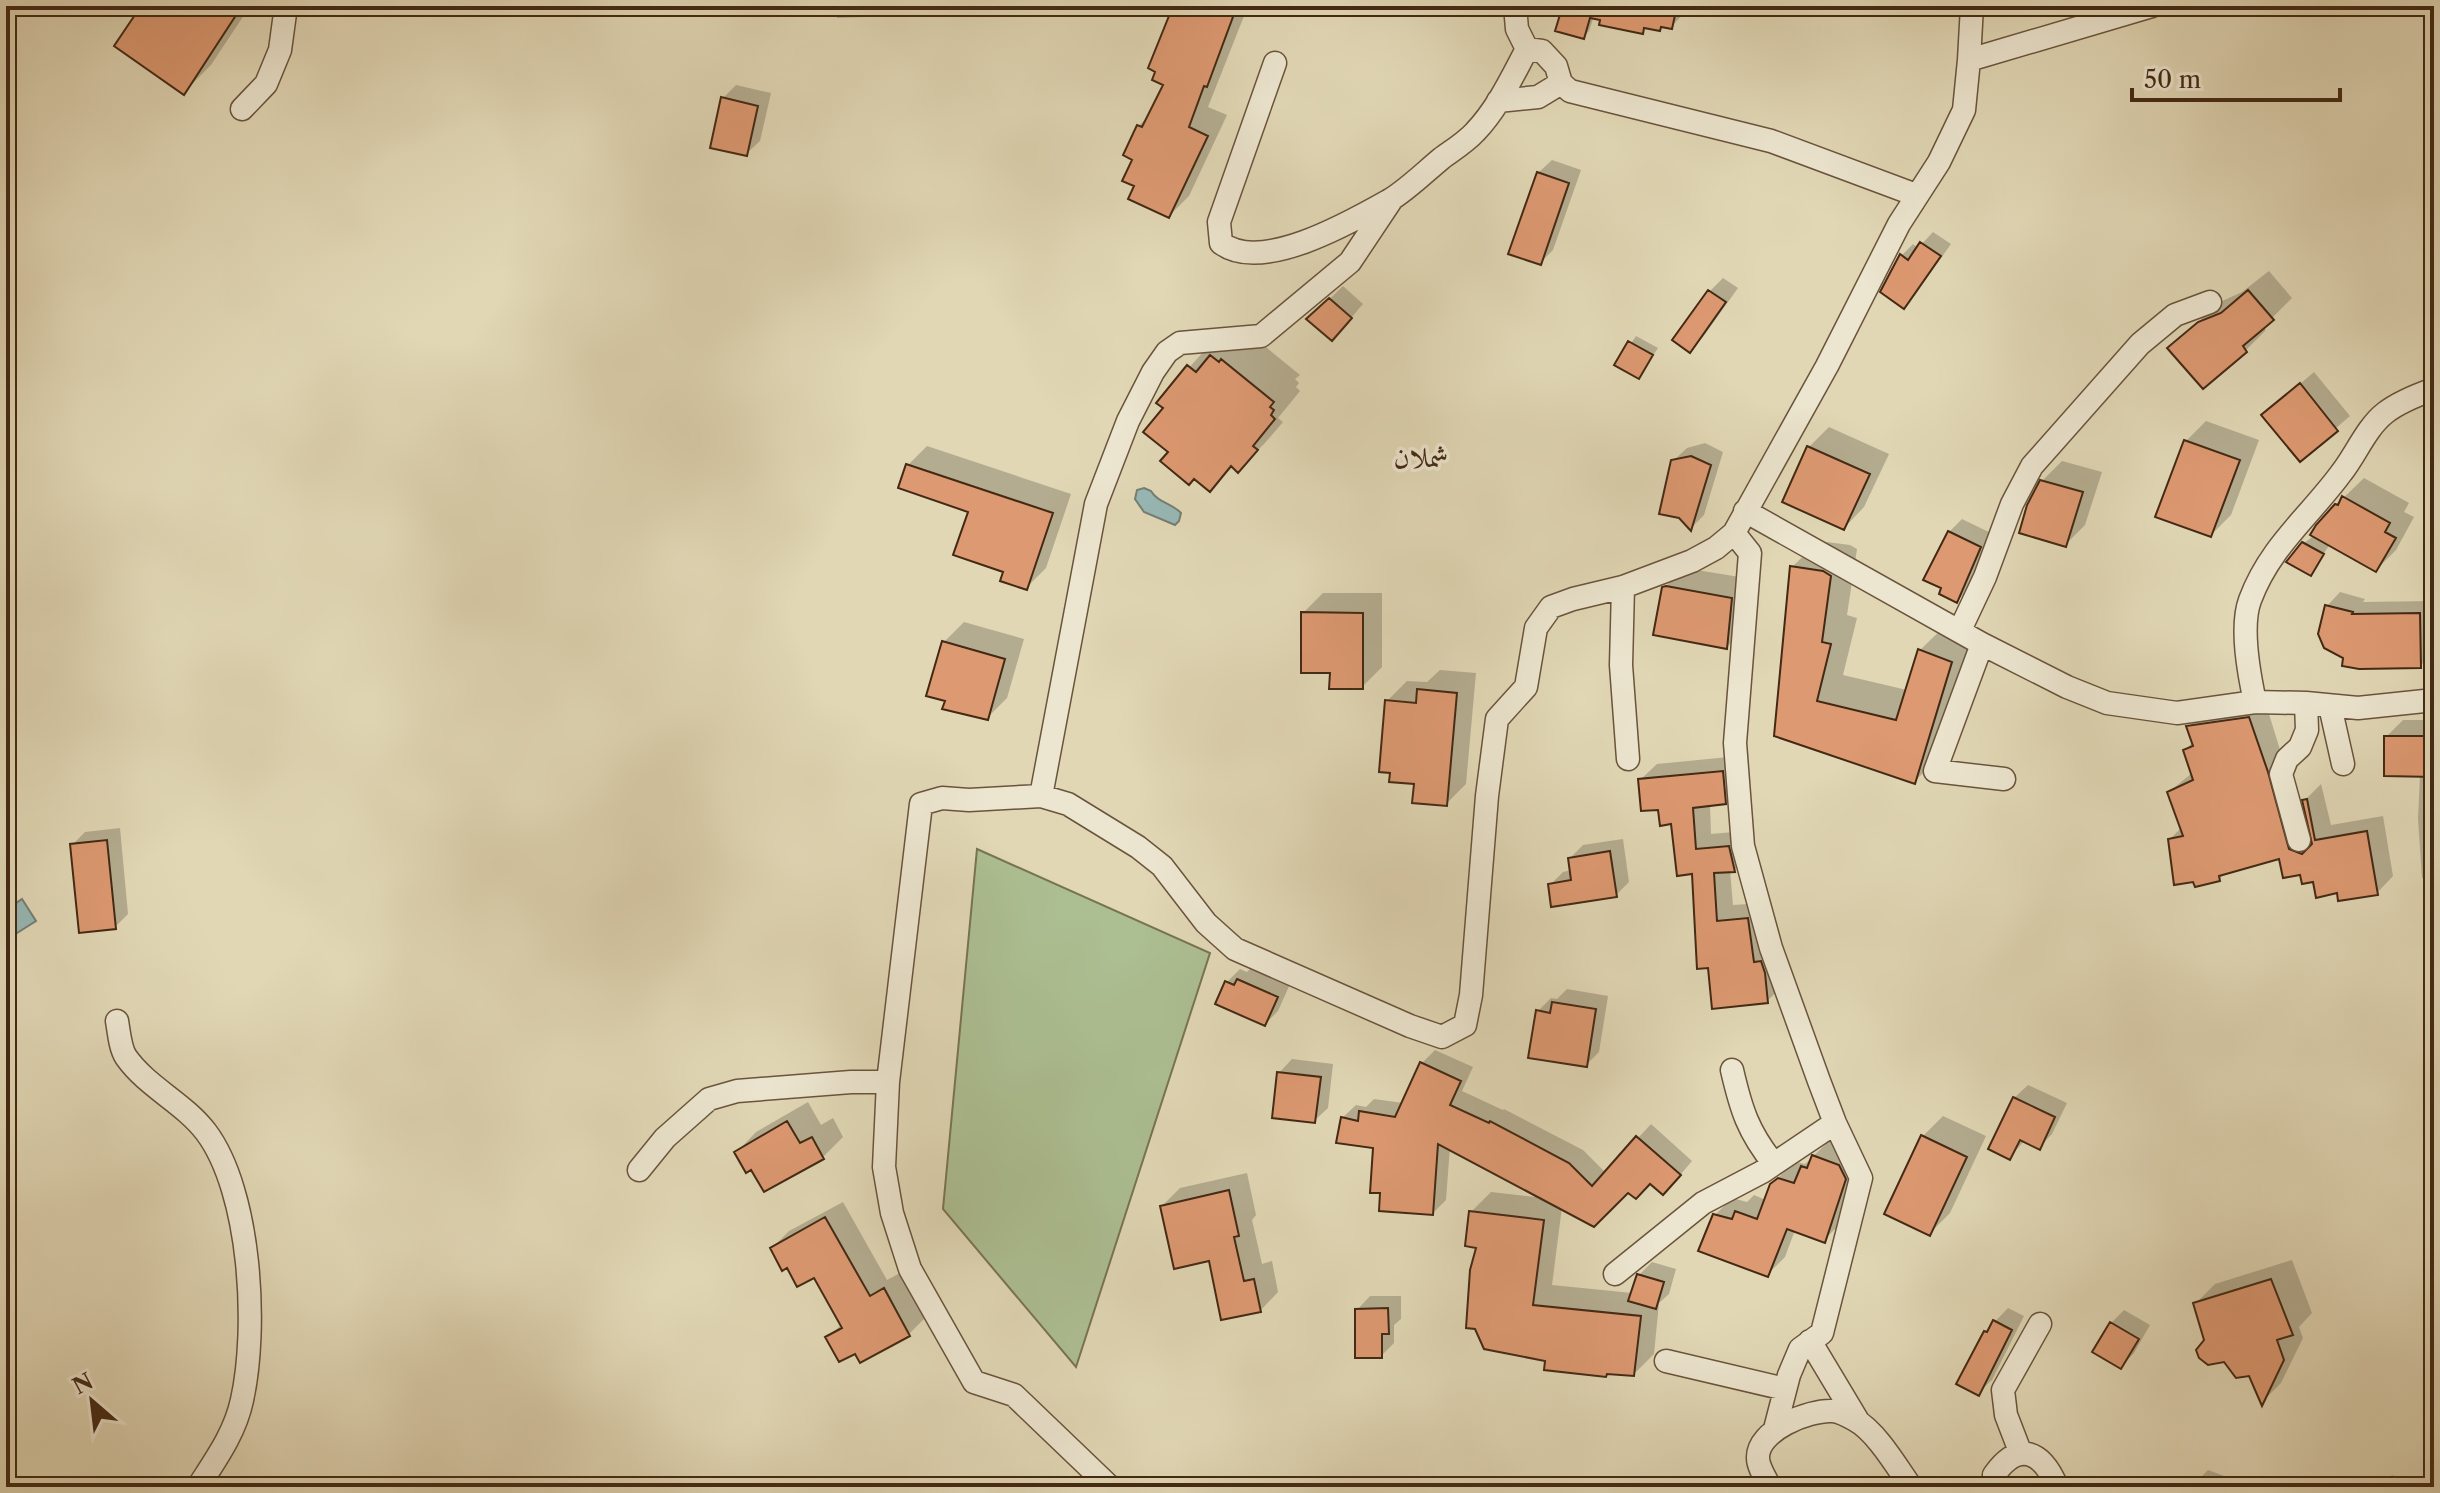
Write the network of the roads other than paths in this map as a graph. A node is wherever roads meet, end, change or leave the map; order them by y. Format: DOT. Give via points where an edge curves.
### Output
graph roads {
  1 [pos="286,6"];
  2 [pos="1515,6"];
  3 [pos="1972,6"];
  4 [pos="2152,6"];
  5 [pos="1527,49"];
  6 [pos="1969,60"];
  7 [pos="1275,63"];
  8 [pos="1561,83"];
  9 [pos="1498,101"];
  10 [pos="242,109"];
  11 [pos="1916,195"];
  12 [pos="1392,199"];
  13 [pos="2210,302"];
  14 [pos="2434,389"];
  15 [pos="1745,511"];
  16 [pos="1734,533"];
  17 [pos="1623,587"];
  18 [pos="1960,630"];
  19 [pos="1982,644"];
  20 [pos="2434,700"];
  21 [pos="2255,702"];
  22 [pos="2306,703"];
  23 [pos="2330,706"];
  24 [pos="1628,759"];
  25 [pos="2343,764"];
  26 [pos="2004,779"];
  27 [pos="1041,796"];
  28 [pos="2299,840"];
  29 [pos="117,1021"];
  30 [pos="1732,1070"];
  31 [pos="888,1082"];
  32 [pos="1835,1123"];
  33 [pos="1774,1164"];
  34 [pos="639,1170"];
  35 [pos="1615,1274"];
  36 [pos="2040,1324"];
  37 [pos="1810,1341"];
  38 [pos="1666,1361"];
  39 [pos="1785,1389"];
  40 [pos="1858,1421"];
  41 [pos="1775,1429"];
  42 [pos="2021,1454"];
  43 [pos="198,1487"];
  44 [pos="1110,1487"];
  45 [pos="1770,1487"];
  46 [pos="1911,1487"];
  47 [pos="1998,1487"];
  48 [pos="2057,1487"];
  1 -- 10 [label="street" via="280,50 266,84"];
  2 -- 5 [label="street" via="1517,29"];
  3 -- 6 [label="street"];
  4 -- 6 [label="street"];
  5 -- 8 [label="street" via="1542,51 1556,66"];
  5 -- 9 [label="street"];
  6 -- 11 [label="street" via="1964,110"];
  7 -- 12 [label="street" via="1219,222 1221,243 1231,251 1271,252 1304,243"];
  8 -- 9 [label="street" via="1538,97"];
  8 -- 11 [label="street" via="1570,91 1771,141"];
  9 -- 12 [label="street" via="1475,132"];
  11 -- 15 [label="street"];
  12 -- 27 [label="street" via="1350,262 1261,336 1180,343 1153,372 1096,504"];
  13 -- 18 [label="street" via="2175,315 2140,344 2032,466"];
  14 -- 21 [label="street" via="2383,414 2271,557 2249,602 2246,654"];
  15 -- 16 [label="street"];
  15 -- 18 [label="street"];
  16 -- 17 [label="street" via="1692,561"];
  16 -- 32 [label="street" via="1750,553 1735,743 1743,846 1771,948"];
  17 -- 24 [label="street" via="1621,665"];
  17 -- 27 [label="street" via="1551,607 1536,628 1526,687 1497,719 1471,995 1465,1025 1442,1037 1235,949 1206,923 1162,866 1138,847 1068,804"];
  18 -- 19 [label="street"];
  19 -- 21 [label="street" via="2107,703 2177,713"];
  19 -- 26 [label="street" via="1935,771"];
  20 -- 23 [label="street"];
  21 -- 22 [label="street"];
  22 -- 23 [label="street"];
  22 -- 28 [label="street" via="2307,730 2281,774"];
  23 -- 25 [label="street"];
  27 -- 31 [label="street" via="942,798 921,804"];
  29 -- 43 [label="street" via="124,1055 208,1135 229,1179 245,1240 250,1292 242,1400 231,1435"];
  30 -- 33 [label="street" via="1755,1141"];
  31 -- 34 [label="street" via="737,1091 709,1099"];
  31 -- 44 [label="street" via="884,1167 910,1269 974,1382 1014,1395"];
  32 -- 33 [label="street"];
  32 -- 37 [label="street" via="1861,1178 1822,1333"];
  33 -- 35 [label="street" via="1703,1203"];
  36 -- 42 [label="street" via="2003,1390"];
  37 -- 39 [label="street" via="1800,1349"];
  37 -- 40 [label="street"];
  38 -- 39 [label="street"];
  39 -- 41 [label="street"];
  40 -- 41 [label="street" via="1834,1410"];
  40 -- 46 [label="street"];
  41 -- 45 [label="street" via="1762,1443 1758,1458"];
  42 -- 47 [label="street" via="2004,1460 1994,1475"];
  42 -- 48 [label="street" via="2037,1457"];
}
